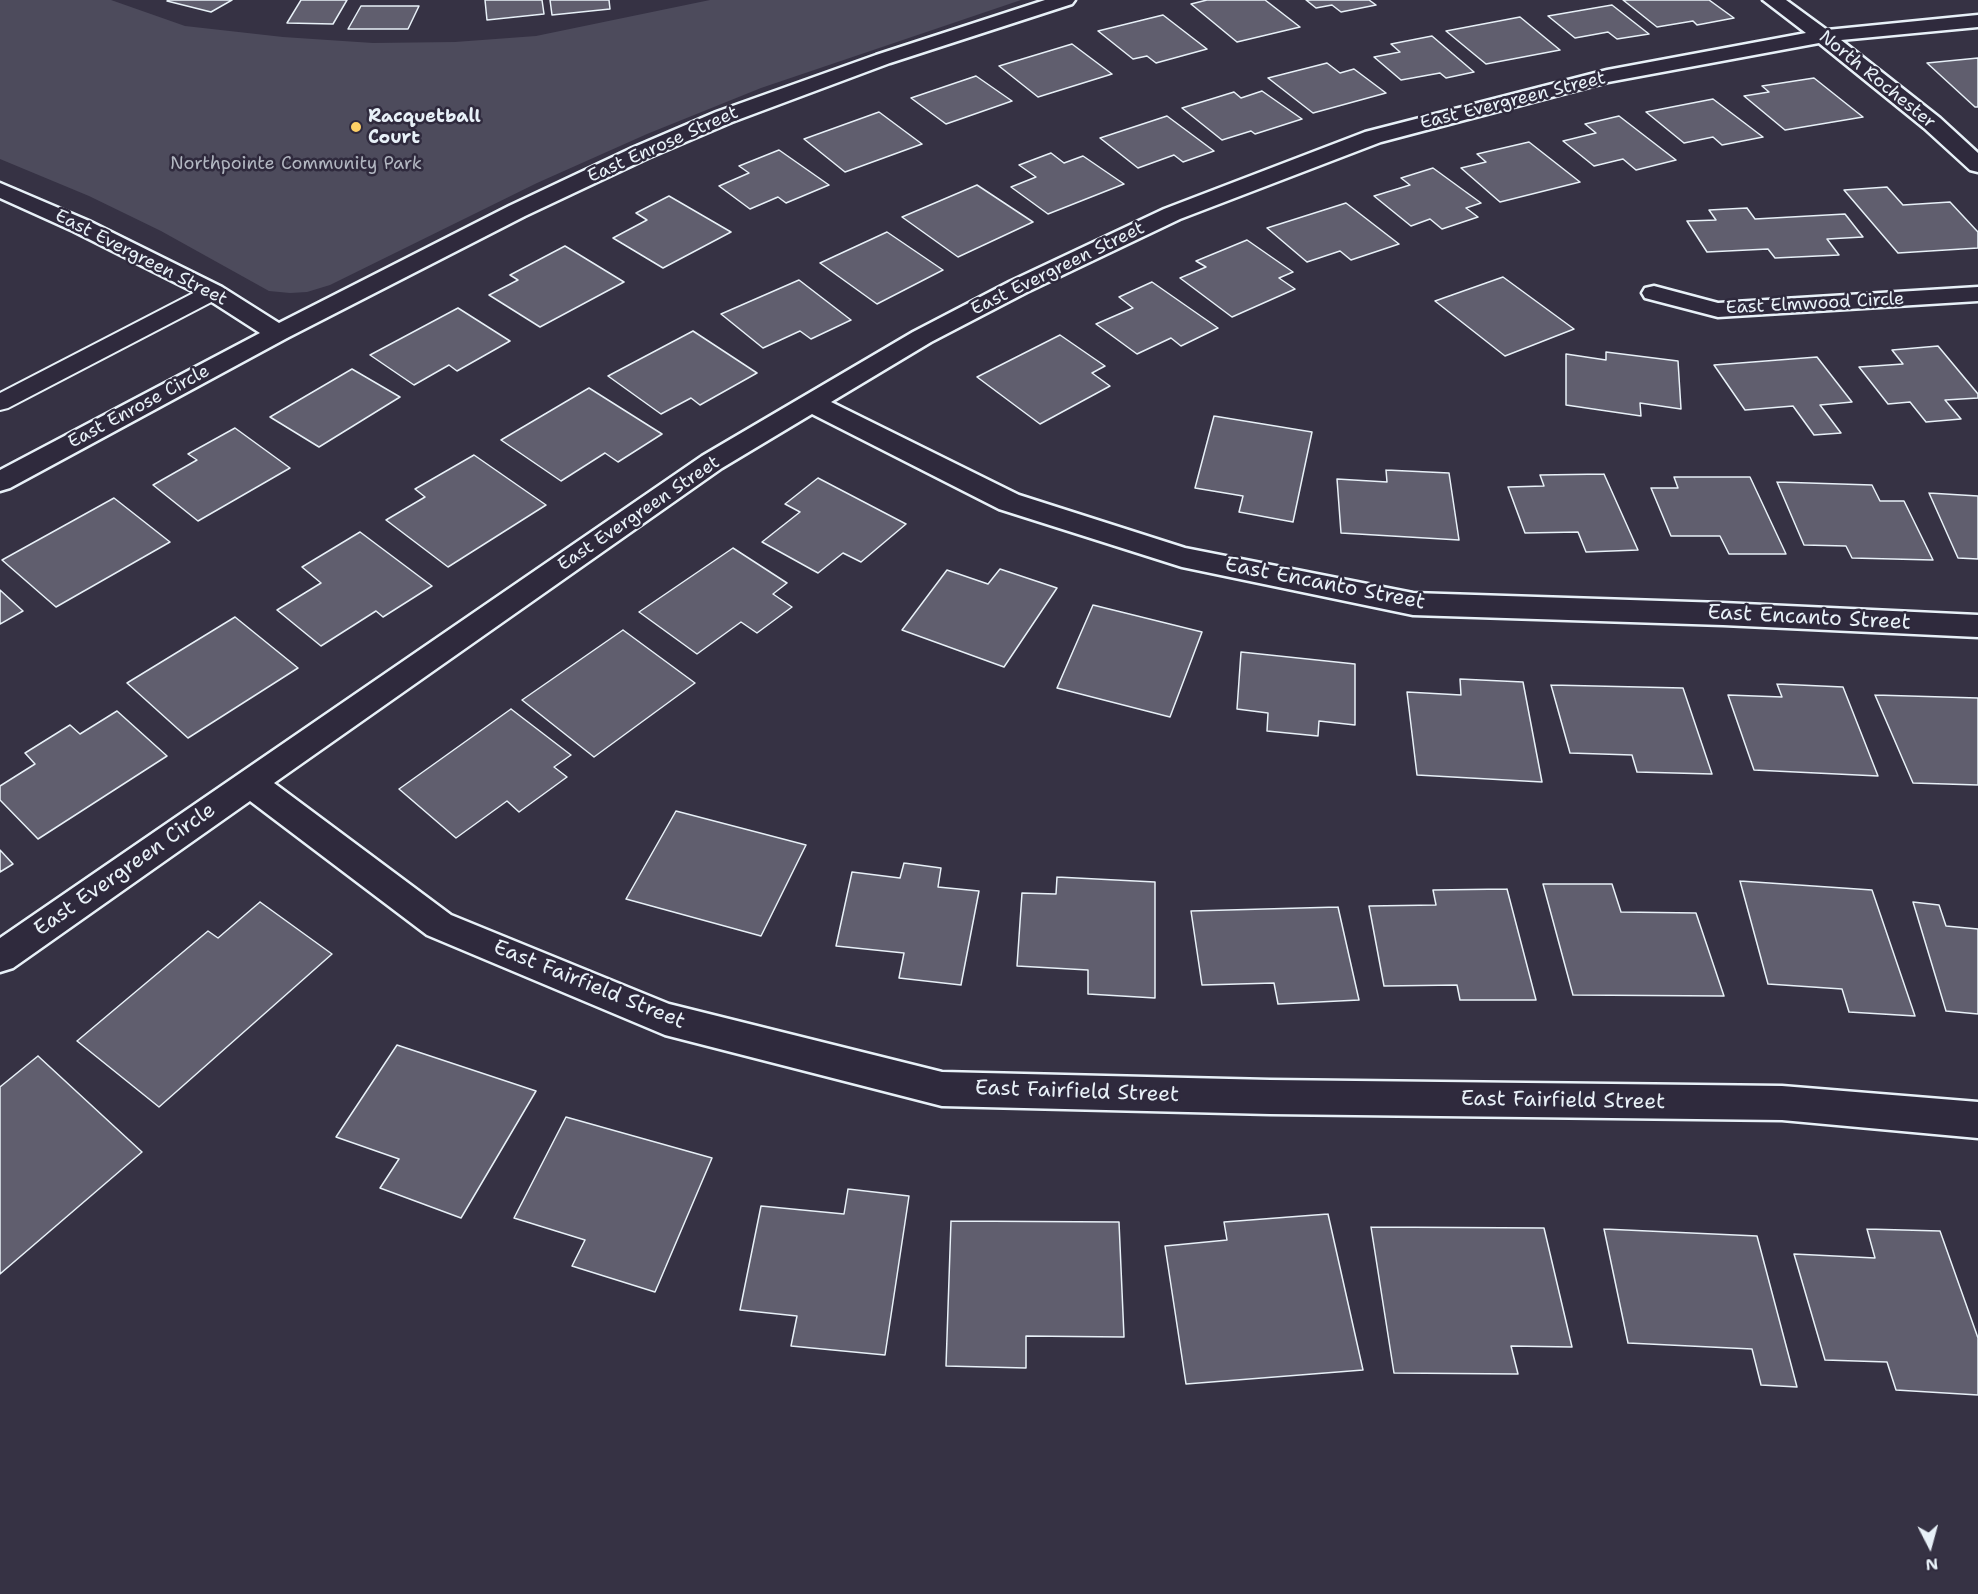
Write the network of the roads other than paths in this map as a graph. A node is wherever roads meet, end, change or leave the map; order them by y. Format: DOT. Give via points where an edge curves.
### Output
graph roads {
  1 [pos="1065,0"];
  2 [pos="1773,0"];
  3 [pos="1978,21"];
  4 [pos="1823,36"];
  5 [pos="1978,165"];
  6 [pos="0,190"];
  7 [pos="213,292"];
  8 [pos="1654,293"];
  9 [pos="1978,294"];
  10 [pos="278,333"];
  11 [pos="0,403"];
  12 [pos="812,403"];
  13 [pos="0,482"];
  14 [pos="1978,626"];
  15 [pos="250,783"];
  16 [pos="0,957"];
  17 [pos="1978,1120"];
  1 -- 10 [label="street, East Enrose Street" via="883,58 723,117 517,211"];
  2 -- 4 [label="street, North Rochester"];
  3 -- 4 [label="street, East Evergreen Street"];
  4 -- 5 [label="street, North Rochester"];
  4 -- 12 [label="street, East Evergreen Street" via="1607,76 1373,137 1172,214 1039,277 922,337"];
  6 -- 7 [label="street, East Evergreen Street"];
  7 -- 10 [label="street, East Evergreen Street"];
  7 -- 11 [label="lane"];
  8 -- 9 [label="street, East Elmwood Circle" via="1718,310"];
  10 -- 13 [label="street, East Enrose Circle"];
  12 -- 14 [label="street, East Encanto Street" via="1009,502 1182,557 1413,604"];
  12 -- 15 [label="street, East Evergreen Street" via="712,462"];
  15 -- 16 [label="street, East Evergreen Circle"];
  15 -- 17 [label="street, East Fairfield Street" via="439,925 665,1019 942,1089 1282,1098 1782,1103"];
}
